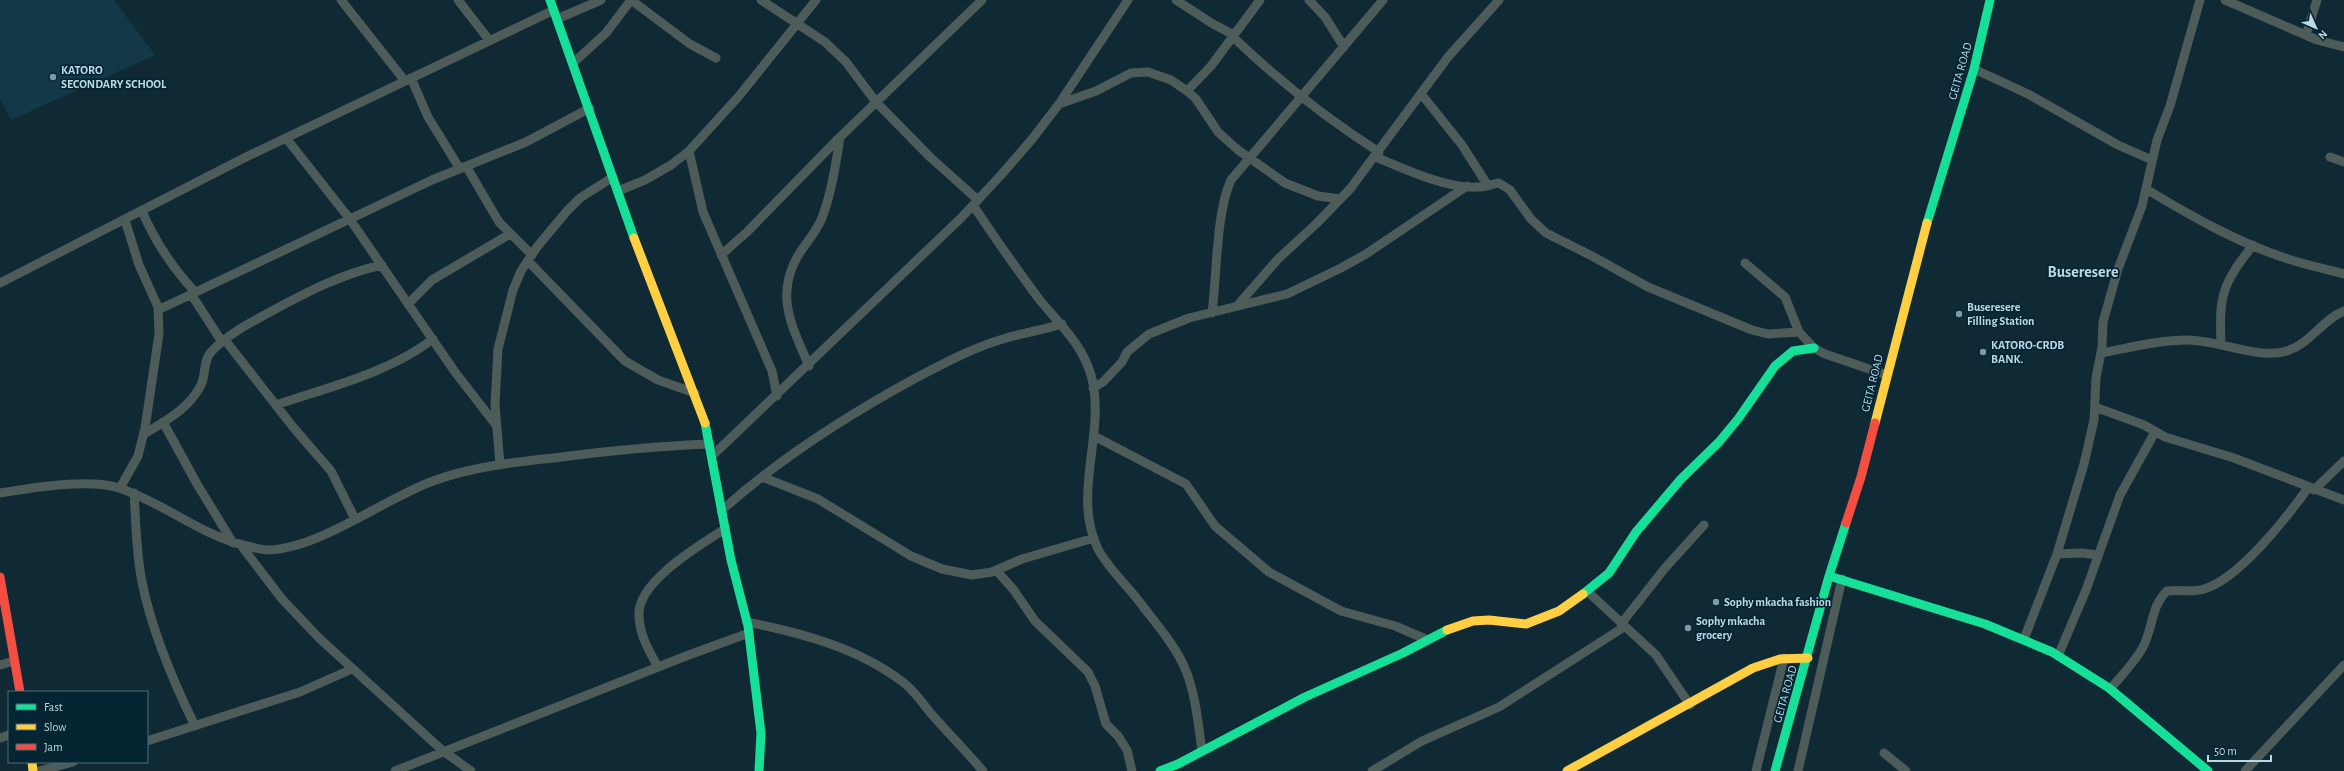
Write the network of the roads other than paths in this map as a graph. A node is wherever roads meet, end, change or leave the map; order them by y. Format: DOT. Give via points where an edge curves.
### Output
graph roads {
  1 [pos="341,0"];
  2 [pos="458,0"];
  3 [pos="550,0"];
  4 [pos="601,0"];
  5 [pos="631,0"];
  6 [pos="761,0"];
  7 [pos="816,0"];
  8 [pos="1128,0"];
  9 [pos="1176,0"];
  10 [pos="1260,0"];
  11 [pos="1309,0"];
  12 [pos="1383,0"];
  13 [pos="1499,0"];
  14 [pos="1990,0"];
  15 [pos="2200,0"];
  16 [pos="2225,0"];
  17 [pos="2317,0"];
  18 [pos="979,1"];
  19 [pos="556,15"];
  20 [pos="798,25"];
  21 [pos="2306,35"];
  22 [pos="1234,36"];
  23 [pos="489,40"];
  24 [pos="1344,47"];
  25 [pos="2344,47"];
  26 [pos="716,58"];
  27 [pos="573,63"];
  28 [pos="1974,69"];
  29 [pos="408,79"];
  30 [pos="1187,91"];
  31 [pos="1422,95"];
  32 [pos="1302,96"];
  33 [pos="876,102"];
  34 [pos="1059,104"];
  35 [pos="590,108"];
  36 [pos="840,137"];
  37 [pos="286,138"];
  38 [pos="689,152"];
  39 [pos="1377,155"];
  40 [pos="2330,157"];
  41 [pos="1250,159"];
  42 [pos="2152,160"];
  43 [pos="2344,162"];
  44 [pos="463,168"];
  45 [pos="613,177"];
  46 [pos="1467,186"];
  47 [pos="1488,186"];
  48 [pos="2146,190"];
  49 [pos="618,192"];
  50 [pos="1340,199"];
  51 [pos="976,202"];
  52 [pos="142,211"];
  53 [pos="349,218"];
  54 [pos="125,220"];
  55 [pos="510,234"];
  56 [pos="2252,245"];
  57 [pos="721,255"];
  58 [pos="530,258"];
  59 [pos="1745,263"];
  60 [pos="382,265"];
  61 [pos="2344,274"];
  62 [pos="0,283"];
  63 [pos="193,293"];
  64 [pos="408,304"];
  65 [pos="1237,306"];
  66 [pos="158,310"];
  67 [pos="2344,310"];
  68 [pos="1212,313"];
  69 [pos="1062,324"];
  70 [pos="1799,332"];
  71 [pos="433,339"];
  72 [pos="223,341"];
  73 [pos="2221,345"];
  74 [pos="1814,348"];
  75 [pos="2101,353"];
  76 [pos="809,366"];
  77 [pos="1887,375"];
  78 [pos="1092,388"];
  79 [pos="695,393"];
  80 [pos="777,396"];
  81 [pos="276,405"];
  82 [pos="2095,407"];
  83 [pos="163,422"];
  84 [pos="496,425"];
  85 [pos="2155,432"];
  86 [pos="144,434"];
  87 [pos="1094,436"];
  88 [pos="710,444"];
  89 [pos="712,456"];
  90 [pos="2344,461"];
  91 [pos="500,465"];
  92 [pos="762,477"];
  93 [pos="120,488"];
  94 [pos="2311,489"];
  95 [pos="0,493"];
  96 [pos="134,494"];
  97 [pos="2344,500"];
  98 [pos="722,511"];
  99 [pos="355,519"];
  100 [pos="1704,525"];
  101 [pos="725,529"];
  102 [pos="1094,538"];
  103 [pos="236,543"];
  104 [pos="2057,554"];
  105 [pos="2098,555"];
  106 [pos="996,570"];
  107 [pos="1829,576"];
  108 [pos="0,577"];
  109 [pos="1842,579"];
  110 [pos="1587,591"];
  111 [pos="747,622"];
  112 [pos="1623,626"];
  113 [pos="749,633"];
  114 [pos="2024,639"];
  115 [pos="1428,640"];
  116 [pos="2058,656"];
  117 [pos="1784,658"];
  118 [pos="1808,658"];
  119 [pos="14,661"];
  120 [pos="0,665"];
  121 [pos="2344,665"];
  122 [pos="658,667"];
  123 [pos="352,669"];
  124 [pos="2110,689"];
  125 [pos="20,691"];
  126 [pos="1690,704"];
  127 [pos="195,726"];
  128 [pos="148,741"];
  129 [pos="1202,750"];
  130 [pos="443,751"];
  131 [pos="1884,753"];
  132 [pos="69,763"];
  133 [pos="39,771"];
  134 [pos="396,771"];
  135 [pos="471,771"];
  136 [pos="759,771"];
  137 [pos="983,771"];
  138 [pos="1132,771"];
  139 [pos="1160,771"];
  140 [pos="1372,771"];
  141 [pos="1567,771"];
  142 [pos="1756,771"];
  143 [pos="1775,771"];
  144 [pos="1798,771"];
  145 [pos="1906,771"];
  146 [pos="2208,771"];
  147 [pos="2245,771"];
  1 -- 29 [label="street"];
  2 -- 23 [label="street"];
  3 -- 19 [label="main road"];
  4 -- 19 [label="street"];
  5 -- 26 [label="street" via="690,44"];
  5 -- 27 [label="street" via="606,33"];
  6 -- 20 [label="street"];
  7 -- 20 [label="street"];
  8 -- 34 [label="street"];
  9 -- 22 [label="street"];
  10 -- 22 [label="street"];
  11 -- 24 [label="street" via="1325,17"];
  12 -- 24 [label="street"];
  13 -- 31 [label="street" via="1448,57"];
  14 -- 28 [label="main road, GEITA ROAD"];
  15 -- 42 [label="street" via="2190,42"];
  16 -- 21 [label="street"];
  17 -- 21 [label="street"];
  18 -- 33 [label="street"];
  19 -- 23 [label="street"];
  19 -- 27 [label="main road"];
  20 -- 33 [label="street" via="825,42 846,62"];
  20 -- 38 [label="street"];
  21 -- 25 [label="street"];
  22 -- 30 [label="street" via="1211,66"];
  22 -- 32 [label="street" via="1270,71"];
  23 -- 29 [label="street"];
  24 -- 32 [label="street"];
  27 -- 35 [label="main road"];
  28 -- 42 [label="street" via="2028,94 2118,145"];
  28 -- 77 [label="main road, GEITA ROAD" via="1916,259"];
  29 -- 37 [label="street"];
  29 -- 44 [label="street" via="428,117"];
  30 -- 34 [label="street" via="1171,80 1138,71 1082,97"];
  30 -- 41 [label="street" via="1218,132"];
  31 -- 39 [label="street"];
  31 -- 47 [label="street" via="1462,145"];
  32 -- 39 [label="street"];
  32 -- 41 [label="street"];
  33 -- 36 [label="street"];
  33 -- 51 [label="street"];
  34 -- 51 [label="street" via="1033,138"];
  35 -- 44 [label="street" via="526,142"];
  35 -- 45 [label="main road"];
  36 -- 57 [label="street"];
  36 -- 76 [label="street" via="823,216 799,254 785,291 788,318"];
  37 -- 52 [label="street"];
  37 -- 53 [label="street"];
  38 -- 49 [label="street" via="645,180"];
  38 -- 57 [label="street" via="703,212"];
  39 -- 46 [label="street" via="1415,173 1449,184"];
  39 -- 50 [label="street"];
  40 -- 43 [label="street"];
  41 -- 50 [label="street" via="1301,190"];
  41 -- 68 [label="street" via="1231,180 1226,190"];
  42 -- 48 [label="street"];
  44 -- 53 [label="street"];
  44 -- 55 [label="street"];
  45 -- 49 [label="main road"];
  45 -- 58 [label="street" via="580,198"];
  46 -- 47 [label="street"];
  46 -- 65 [label="street" via="1341,268 1287,294"];
  47 -- 70 [label="street" via="1499,183 1504,186 1530,219 1546,233 1648,287 1752,330 1768,334"];
  48 -- 56 [label="street" via="2218,230"];
  48 -- 75 [label="street" via="2111,292 2103,322"];
  49 -- 79 [label="main road"];
  50 -- 65 [label="street" via="1278,259"];
  51 -- 69 [label="street" via="996,240 1040,300"];
  51 -- 76 [label="street"];
  52 -- 54 [label="street"];
  52 -- 63 [label="street" via="160,248"];
  53 -- 60 [label="street"];
  53 -- 63 [label="street"];
  54 -- 62 [label="street"];
  54 -- 66 [label="street" via="139,265"];
  55 -- 58 [label="street"];
  55 -- 64 [label="street" via="432,280"];
  56 -- 61 [label="street" via="2288,260"];
  56 -- 73 [label="street" via="2230,275 2222,294"];
  57 -- 80 [label="street" via="772,371"];
  58 -- 79 [label="street" via="597,334 626,360 658,380"];
  58 -- 84 [label="street" via="513,290 498,349"];
  59 -- 70 [label="street" via="1784,297"];
  60 -- 64 [label="street"];
  60 -- 72 [label="street" via="332,279"];
  63 -- 66 [label="street"];
  63 -- 72 [label="street"];
  64 -- 71 [label="street"];
  65 -- 68 [label="street"];
  66 -- 86 [label="street" via="159,334"];
  67 -- 73 [label="street" via="2333,316 2301,344 2287,351 2271,353"];
  68 -- 78 [label="street" via="1189,318 1149,334 1127,352 1122,362 1103,382"];
  69 -- 78 [label="street" via="1081,351 1091,376"];
  69 -- 92 [label="street" via="1003,339 924,374 840,421"];
  70 -- 74 [label="street"];
  71 -- 81 [label="street" via="408,356 382,368"];
  71 -- 84 [label="street" via="474,399"];
  72 -- 81 [label="street"];
  72 -- 83 [label="street" via="210,352 201,385 190,402"];
  73 -- 75 [label="street" via="2189,340 2158,342"];
  74 -- 77 [label="street"];
  74 -- 110 [label="main road" via="1793,351 1775,366 1728,431 1681,479 1636,532 1609,573"];
  75 -- 82 [label="street" via="2096,378"];
  76 -- 80 [label="street"];
  77 -- 107 [label="main road, GEITA ROAD" via="1861,477"];
  78 -- 87 [label="street"];
  79 -- 88 [label="main road"];
  80 -- 89 [label="street"];
  81 -- 99 [label="street" via="331,471"];
  82 -- 85 [label="street"];
  82 -- 104 [label="street" via="2084,464"];
  83 -- 86 [label="street"];
  83 -- 103 [label="street" via="197,484"];
  84 -- 91 [label="street"];
  85 -- 94 [label="street" via="2234,458"];
  85 -- 105 [label="street" via="2120,495"];
  86 -- 93 [label="street" via="138,456"];
  87 -- 102 [label="street" via="1087,485 1090,527"];
  87 -- 115 [label="street" via="1186,484 1215,526 1270,572 1341,611 1395,626"];
  88 -- 89 [label="main road"];
  88 -- 91 [label="street" via="609,451"];
  89 -- 98 [label="main road"];
  90 -- 94 [label="street"];
  91 -- 99 [label="street" via="434,480"];
  92 -- 98 [label="street"];
  92 -- 106 [label="street" via="818,499 911,556 942,570 972,575"];
  93 -- 95 [label="street" via="91,484 48,486"];
  93 -- 96 [label="street"];
  94 -- 97 [label="street"];
  94 -- 124 [label="street" via="2250,558 2234,572 2204,589 2167,590 2155,608 2143,647"];
  96 -- 103 [label="street"];
  96 -- 127 [label="street" via="138,552 149,612 180,695"];
  98 -- 101 [label="main road"];
  99 -- 103 [label="street" via="306,543 268,550"];
  100 -- 112 [label="street" via="1665,568"];
  101 -- 111 [label="main road"];
  101 -- 122 [label="street" via="683,557 652,585 640,603 638,614 641,630"];
  102 -- 106 [label="street" via="1022,559"];
  102 -- 129 [label="street" via="1109,566 1164,634 1186,671"];
  103 -- 123 [label="street" via="282,598"];
  104 -- 105 [label="street" via="2082,552"];
  104 -- 114 [label="street"];
  105 -- 116 [label="street"];
  106 -- 138 [label="street" via="1035,621 1088,672 1095,686 1106,724 1127,750"];
  107 -- 109 [label="main road"];
  107 -- 118 [label="main road, GEITA ROAD"];
  108 -- 119 [label="main road"];
  109 -- 114 [label="main road" via="1970,619"];
  109 -- 144 [label="street"];
  110 -- 112 [label="street"];
  110 -- 115 [label="main road" via="1559,610 1526,624 1474,621 1446,630"];
  111 -- 113 [label="main road"];
  111 -- 137 [label="street" via="819,639 856,654 888,672 920,699"];
  112 -- 126 [label="street" via="1656,656"];
  112 -- 140 [label="street" via="1499,707 1422,742"];
  113 -- 122 [label="street"];
  113 -- 136 [label="main road" via="761,733"];
  114 -- 116 [label="main road"];
  115 -- 129 [label="main road" via="1305,697"];
  116 -- 124 [label="main road"];
  117 -- 118 [label="main road"];
  117 -- 126 [label="main road" via="1768,661 1753,668"];
  117 -- 142 [label="street"];
  118 -- 143 [label="main road, GEITA ROAD"];
  119 -- 120 [label="street"];
  119 -- 125 [label="main road"];
  121 -- 147 [label="street"];
  122 -- 130 [label="street"];
  123 -- 127 [label="street" via="300,692"];
  123 -- 130 [label="street"];
  124 -- 146 [label="main road"];
  126 -- 141 [label="main road"];
  127 -- 128 [label="street"];
  129 -- 139 [label="main road"];
  130 -- 134 [label="street"];
  130 -- 135 [label="street"];
  131 -- 145 [label="street"];
  132 -- 133 [label="street"];
}
